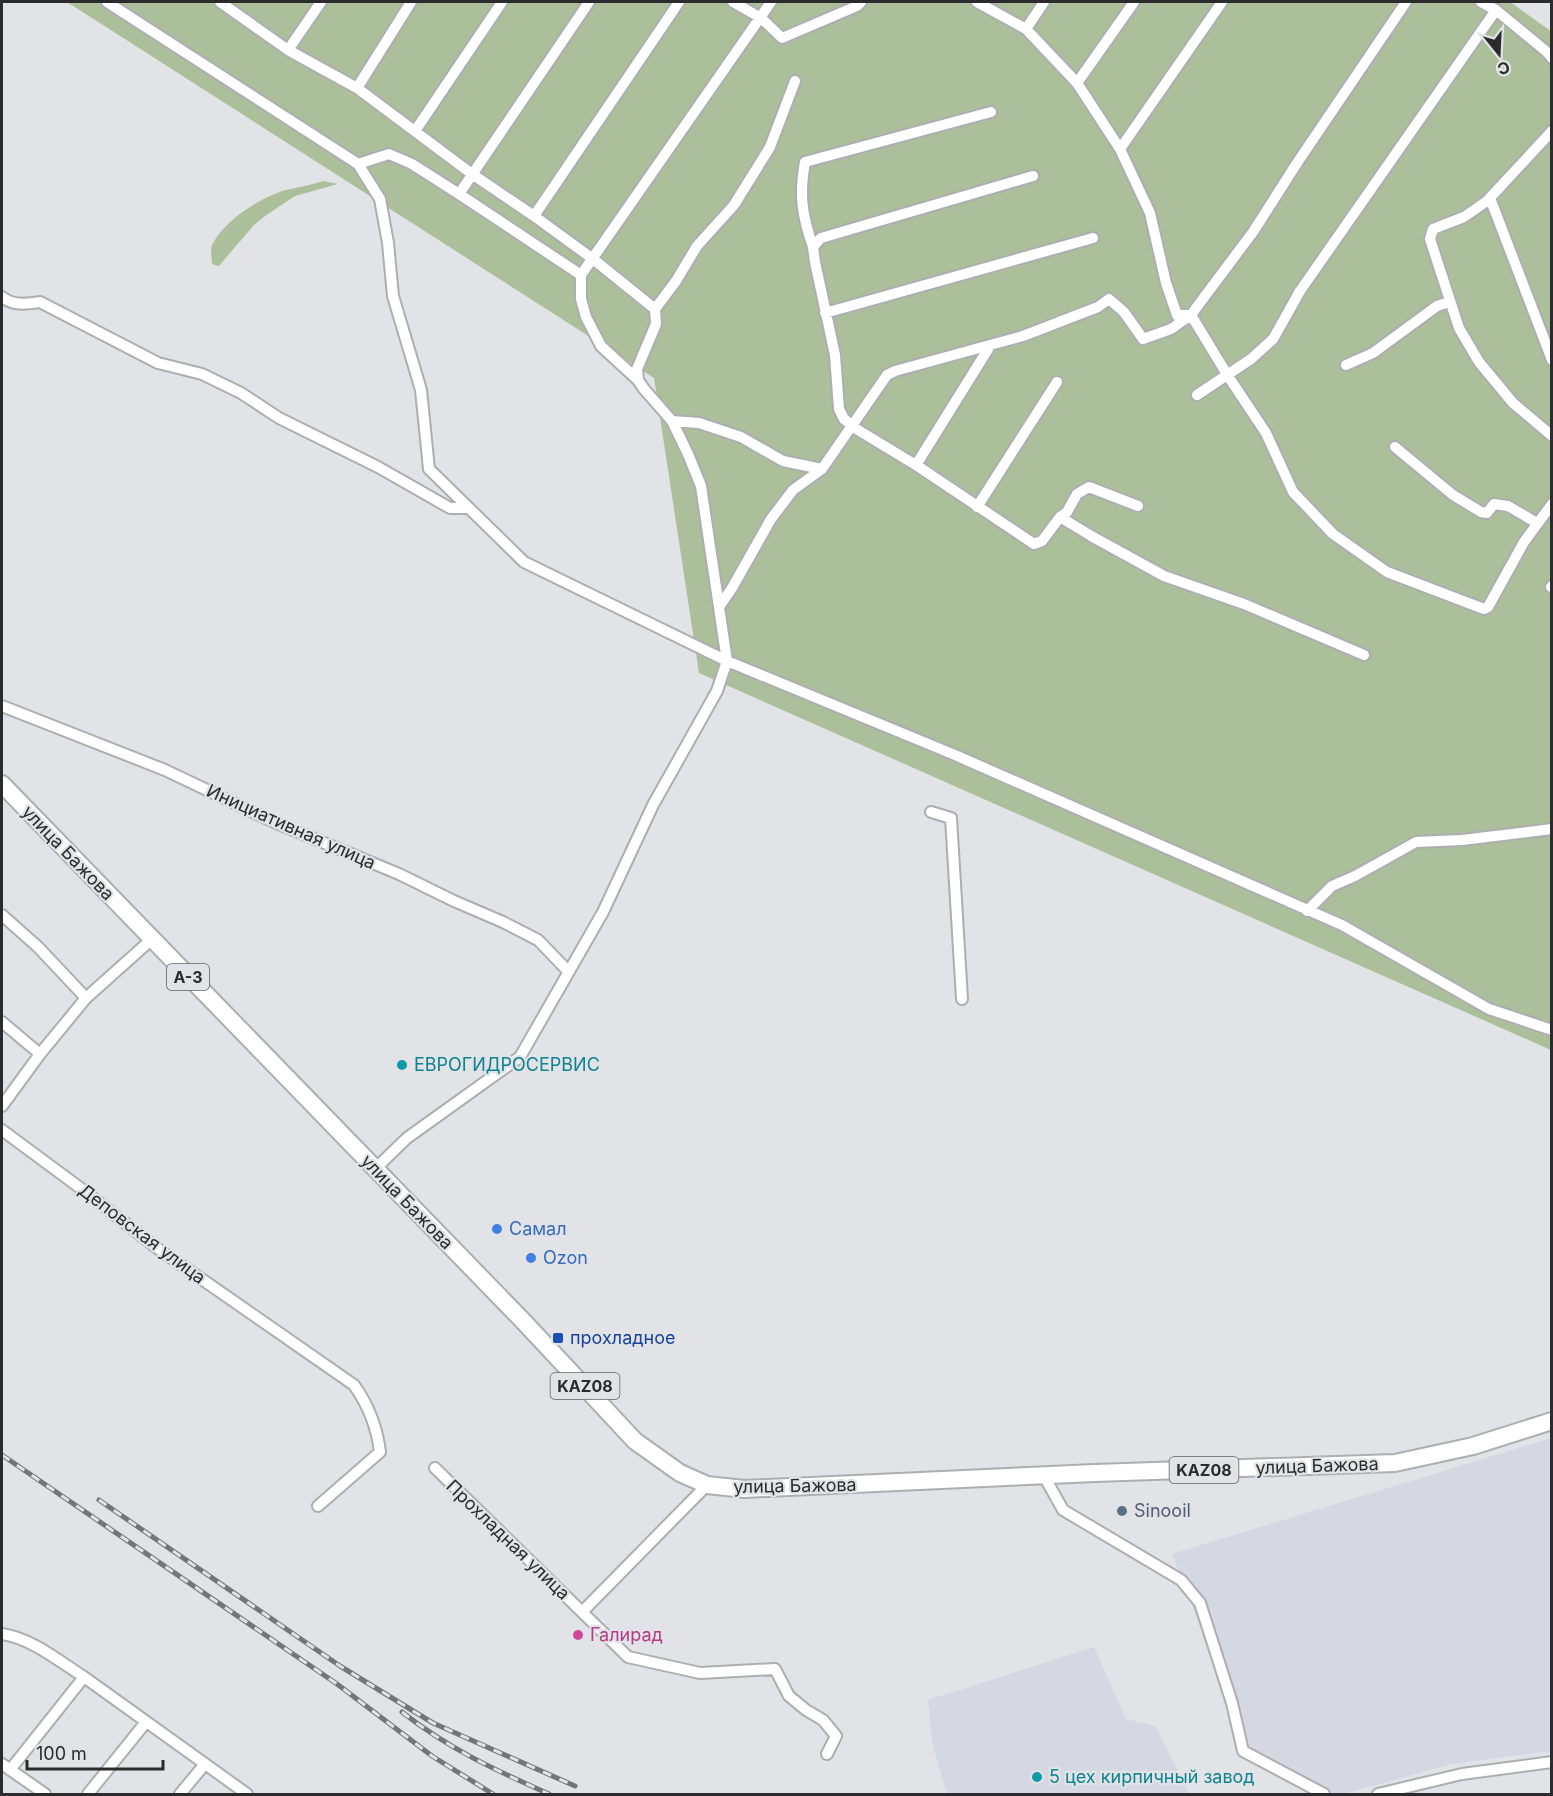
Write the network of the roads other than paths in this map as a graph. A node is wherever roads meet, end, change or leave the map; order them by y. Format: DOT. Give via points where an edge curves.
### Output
graph roads {
  1 [pos="107,2"];
  2 [pos="225,2"];
  3 [pos="321,2"];
  4 [pos="411,2"];
  5 [pos="502,2"];
  6 [pos="589,2"];
  7 [pos="679,2"];
  8 [pos="733,2"];
  9 [pos="771,2"];
  10 [pos="861,2"];
  11 [pos="977,2"];
  12 [pos="1044,2"];
  13 [pos="1134,2"];
  14 [pos="1222,2"];
  15 [pos="1406,2"];
  16 [pos="1481,2"];
  17 [pos="1496,10"];
  18 [pos="761,18"];
  19 [pos="1026,29"];
  20 [pos="288,50"];
  21 [pos="1551,58"];
  22 [pos="795,81"];
  23 [pos="1077,83"];
  24 [pos="357,88"];
  25 [pos="991,112"];
  26 [pos="415,131"];
  27 [pos="1549,133"];
  28 [pos="1551,147"];
  29 [pos="1120,149"];
  30 [pos="358,164"];
  31 [pos="472,174"];
  32 [pos="1033,176"];
  33 [pos="459,194"];
  34 [pos="1490,198"];
  35 [pos="534,216"];
  36 [pos="1093,238"];
  37 [pos="813,247"];
  38 [pos="593,259"];
  39 [pos="581,275"];
  40 [pos="2,297"];
  41 [pos="1449,302"];
  42 [pos="655,309"];
  43 [pos="825,313"];
  44 [pos="1191,315"];
  45 [pos="990,346"];
  46 [pos="1551,360"];
  47 [pos="1346,365"];
  48 [pos="1228,376"];
  49 [pos="638,380"];
  50 [pos="1057,382"];
  51 [pos="1197,394"];
  52 [pos="672,421"];
  53 [pos="851,425"];
  54 [pos="1551,436"];
  55 [pos="1395,447"];
  56 [pos="916,465"];
  57 [pos="822,469"];
  58 [pos="1551,504"];
  59 [pos="1138,506"];
  60 [pos="977,507"];
  61 [pos="469,508"];
  62 [pos="1060,517"];
  63 [pos="1537,523"];
  64 [pos="718,607"];
  65 [pos="1364,655"];
  66 [pos="727,661"];
  67 [pos="2,706"];
  68 [pos="2,784"];
  69 [pos="931,812"];
  70 [pos="1551,829"];
  71 [pos="1307,910"];
  72 [pos="2,915"];
  73 [pos="152,939"];
  74 [pos="568,971"];
  75 [pos="86,998"];
  76 [pos="962,999"];
  77 [pos="2,1022"];
  78 [pos="1551,1030"];
  79 [pos="40,1054"];
  80 [pos="2,1106"];
  81 [pos="2,1130"];
  82 [pos="375,1169"];
  83 [pos="1551,1421"];
  84 [pos="435,1468"];
  85 [pos="1044,1476"];
  86 [pos="707,1485"];
  87 [pos="318,1506"];
  88 [pos="582,1612"];
  89 [pos="2,1634"];
  90 [pos="84,1677"];
  91 [pos="146,1722"];
  92 [pos="827,1754"];
  93 [pos="1551,1762"];
  94 [pos="206,1764"];
  95 [pos="6,1767"];
  96 [pos="45,1794"];
  97 [pos="88,1794"];
  98 [pos="180,1794"];
  99 [pos="247,1794"];
  100 [pos="1324,1794"];
  101 [pos="1378,1794"];
  1 -- 30 [label="street"];
  2 -- 20 [label="street"];
  3 -- 20 [label="street"];
  4 -- 24 [label="street"];
  5 -- 26 [label="street"];
  6 -- 31 [label="street"];
  7 -- 35 [label="street"];
  8 -- 18 [label="street"];
  9 -- 18 [label="street"];
  10 -- 18 [label="street" via="782,38"];
  11 -- 19 [label="street"];
  12 -- 19 [label="street"];
  13 -- 23 [label="street"];
  14 -- 29 [label="street"];
  15 -- 44 [label="street" via="1253,232"];
  16 -- 17 [label="street"];
  17 -- 21 [label="street"];
  17 -- 48 [label="street" via="1300,291 1273,339"];
  18 -- 38 [label="street"];
  19 -- 23 [label="street"];
  20 -- 24 [label="street"];
  22 -- 42 [label="street" via="770,147 734,205 696,246"];
  23 -- 29 [label="street"];
  24 -- 26 [label="street"];
  25 -- 37 [label="street" via="804,162 800,187"];
  26 -- 31 [label="street"];
  27 -- 28 [label="street"];
  27 -- 34 [label="street"];
  29 -- 44 [label="street" via="1150,213 1177,315"];
  30 -- 33 [label="street" via="389,154"];
  30 -- 61 [label="street" via="380,199 393,296 421,390 429,469"];
  31 -- 33 [label="street"];
  31 -- 35 [label="street"];
  32 -- 37 [label="street" via="821,238"];
  33 -- 39 [label="street"];
  34 -- 41 [label="street" via="1464,216 1433,229 1430,239"];
  34 -- 46 [label="street"];
  35 -- 38 [label="street"];
  36 -- 43 [label="street"];
  37 -- 43 [label="street"];
  38 -- 39 [label="street"];
  38 -- 42 [label="street"];
  39 -- 49 [label="street" via="586,317 601,346"];
  40 -- 61 [label="street" via="23,304 40,302 158,363 202,374 450,508"];
  41 -- 47 [label="street" via="1437,306 1374,353"];
  41 -- 54 [label="street" via="1479,362 1513,403"];
  42 -- 49 [label="street" via="656,324 637,369"];
  43 -- 53 [label="street" via="835,355 840,409"];
  44 -- 45 [label="street" via="1172,329 1143,339 1124,312 1109,299 1098,308"];
  44 -- 48 [label="street"];
  45 -- 53 [label="street" via="887,375"];
  45 -- 56 [label="street"];
  48 -- 51 [label="street"];
  48 -- 63 [label="street" via="1266,433 1293,492 1333,534 1387,572 1484,609"];
  49 -- 52 [label="street"];
  50 -- 60 [label="street"];
  52 -- 57 [label="street" via="699,423 741,437 783,461"];
  52 -- 64 [label="street" via="701,486"];
  53 -- 56 [label="street"];
  53 -- 57 [label="street"];
  55 -- 63 [label="street" via="1453,495 1481,512 1487,513 1494,504 1508,506"];
  56 -- 60 [label="street"];
  57 -- 64 [label="street" via="793,490 771,519 738,580"];
  58 -- 63 [label="street"];
  59 -- 62 [label="street" via="1089,487 1077,494"];
  60 -- 62 [label="street" via="1034,544 1042,541"];
  61 -- 66 [label="street" via="524,562"];
  62 -- 65 [label="street" via="1164,576 1244,604"];
  64 -- 66 [label="street"];
  66 -- 71 [label="street" via="955,755"];
  66 -- 74 [label="street" via="717,691 653,805 603,912"];
  67 -- 74 [label="street, Инициативная улица" via="165,770 503,922 538,940"];
  68 -- 73 [label="highway, улица Бажова / A-3"];
  69 -- 76 [label="street" via="951,818"];
  70 -- 71 [label="street" via="1416,842 1332,886"];
  71 -- 78 [label="street" via="1342,925 1489,1009"];
  72 -- 75 [label="street"];
  73 -- 75 [label="street"];
  73 -- 82 [label="highway, улица Бажова / A-3"];
  74 -- 82 [label="street" via="520,1057 407,1138"];
  75 -- 79 [label="street"];
  77 -- 79 [label="street"];
  79 -- 80 [label="street"];
  81 -- 87 [label="street, Деповская улица" via="158,1248 354,1385 378,1431 380,1452"];
  82 -- 86 [label="highway, улица Бажова / KAZ08" via="635,1441 680,1473"];
  83 -- 85 [label="highway, улица Бажова / KAZ08" via="1473,1446 1395,1463"];
  84 -- 88 [label="street, Прохладная улица"];
  85 -- 86 [label="highway, улица Бажова / KAZ08" via="744,1490"];
  85 -- 100 [label="street" via="1063,1510 1181,1580 1200,1603 1232,1702 1243,1751"];
  86 -- 88 [label="street, Прохладная улица"];
  88 -- 92 [label="street, Прохладная улица" via="628,1657 700,1673 775,1669 789,1696 823,1720 836,1736"];
  89 -- 90 [label="street" via="36,1647"];
  90 -- 91 [label="street"];
  90 -- 95 [label="street"];
  91 -- 94 [label="street"];
  91 -- 97 [label="street"];
  93 -- 101 [label="street" via="1462,1774"];
  94 -- 98 [label="street"];
  94 -- 99 [label="street"];
  95 -- 96 [label="street"];
}
